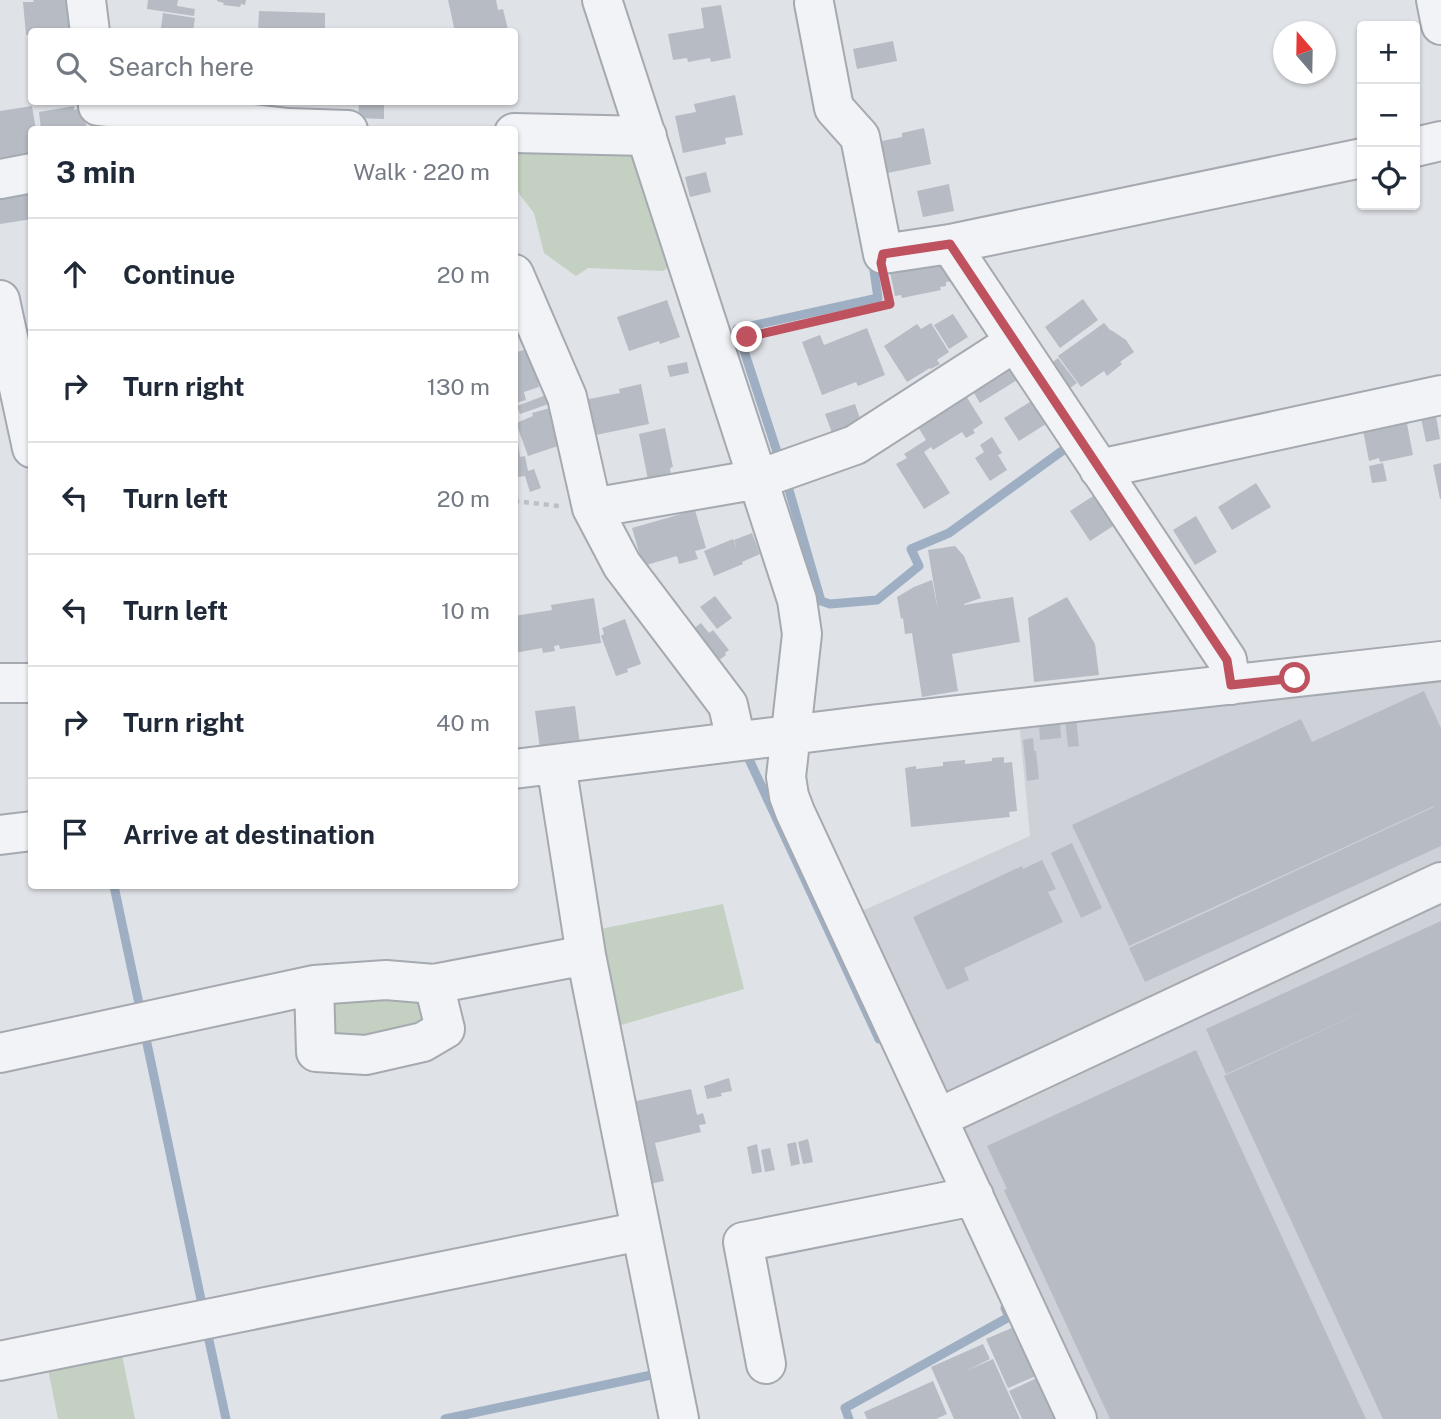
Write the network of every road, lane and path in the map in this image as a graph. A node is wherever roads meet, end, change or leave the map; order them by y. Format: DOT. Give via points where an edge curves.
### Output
graph roads {
  1 [pos="86,0"];
  2 [pos="602,0"];
  3 [pos="1436,0"];
  4 [pos="805,1"];
  5 [pos="1441,25"];
  6 [pos="89,28"];
  7 [pos="99,112"];
  8 [pos="264,126"];
  9 [pos="518,133"];
  10 [pos="647,136"];
  11 [pos="1441,141"];
  12 [pos="1420,145"];
  13 [pos="1357,159"];
  14 [pos="28,174"];
  15 [pos="0,179"];
  16 [pos="950,244"];
  17 [pos="883,254"];
  18 [pos="518,293"];
  19 [pos="1,308"];
  20 [pos="527,337"];
  21 [pos="747,337"];
  22 [pos="1015,342"];
  23 [pos="1441,395"];
  24 [pos="27,407"];
  25 [pos="1100,469"];
  26 [pos="758,478"];
  27 [pos="518,502"];
  28 [pos="592,508"];
  29 [pos="1441,662"];
  30 [pos="0,683"];
  31 [pos="28,683"];
  32 [pos="1231,685"];
  33 [pos="791,734"];
  34 [pos="736,741"];
  35 [pos="556,764"];
  36 [pos="518,769"];
  37 [pos="28,832"];
  38 [pos="0,835"];
  39 [pos="1441,881"];
  40 [pos="586,955"];
  41 [pos="434,984"];
  42 [pos="314,985"];
  43 [pos="0,1053"];
  44 [pos="938,1118"];
  45 [pos="974,1196"];
  46 [pos="641,1231"];
  47 [pos="0,1361"];
  48 [pos="766,1364"];
  49 [pos="680,1419"];
  50 [pos="1077,1419"];
  1 -- 6 [label="street"];
  2 -- 10 [label="street"];
  3 -- 5 [label="street"];
  4 -- 17 [label="street" via="834,107 860,136"];
  7 -- 8 [label="street"];
  9 -- 10 [label="street"];
  10 -- 26 [label="street"];
  11 -- 12 [label="street"];
  13 -- 16 [label="street"];
  14 -- 15 [label="street"];
  16 -- 17 [label="street"];
  16 -- 22 [label="street"];
  17 -- 21 [label="path" via="890,304"];
  18 -- 20 [label="street"];
  19 -- 24 [label="street"];
  20 -- 28 [label="street" via="567,397"];
  22 -- 25 [label="street"];
  22 -- 26 [label="street" via="855,445"];
  23 -- 25 [label="street"];
  25 -- 32 [label="street" via="1227,660"];
  26 -- 28 [label="street"];
  26 -- 33 [label="street" via="800,616"];
  27 -- 28 [label="path"];
  28 -- 34 [label="street" via="622,565 729,705"];
  29 -- 32 [label="street"];
  30 -- 31 [label="street"];
  32 -- 33 [label="street"];
  33 -- 34 [label="street"];
  33 -- 44 [label="street" via="786,777 795,812"];
  34 -- 35 [label="street"];
  35 -- 36 [label="street"];
  35 -- 40 [label="street"];
  37 -- 38 [label="street"];
  39 -- 44 [label="street"];
  40 -- 41 [label="street"];
  40 -- 46 [label="street"];
  41 -- 42 [label="street" via="386,980"];
  41 -- 42 [label="street" via="445,1028 423,1042 366,1055 316,1052"];
  42 -- 43 [label="street"];
  44 -- 45 [label="street"];
  45 -- 48 [label="street" via="743,1242"];
  45 -- 50 [label="street"];
  46 -- 47 [label="street"];
  46 -- 49 [label="street"];
}
